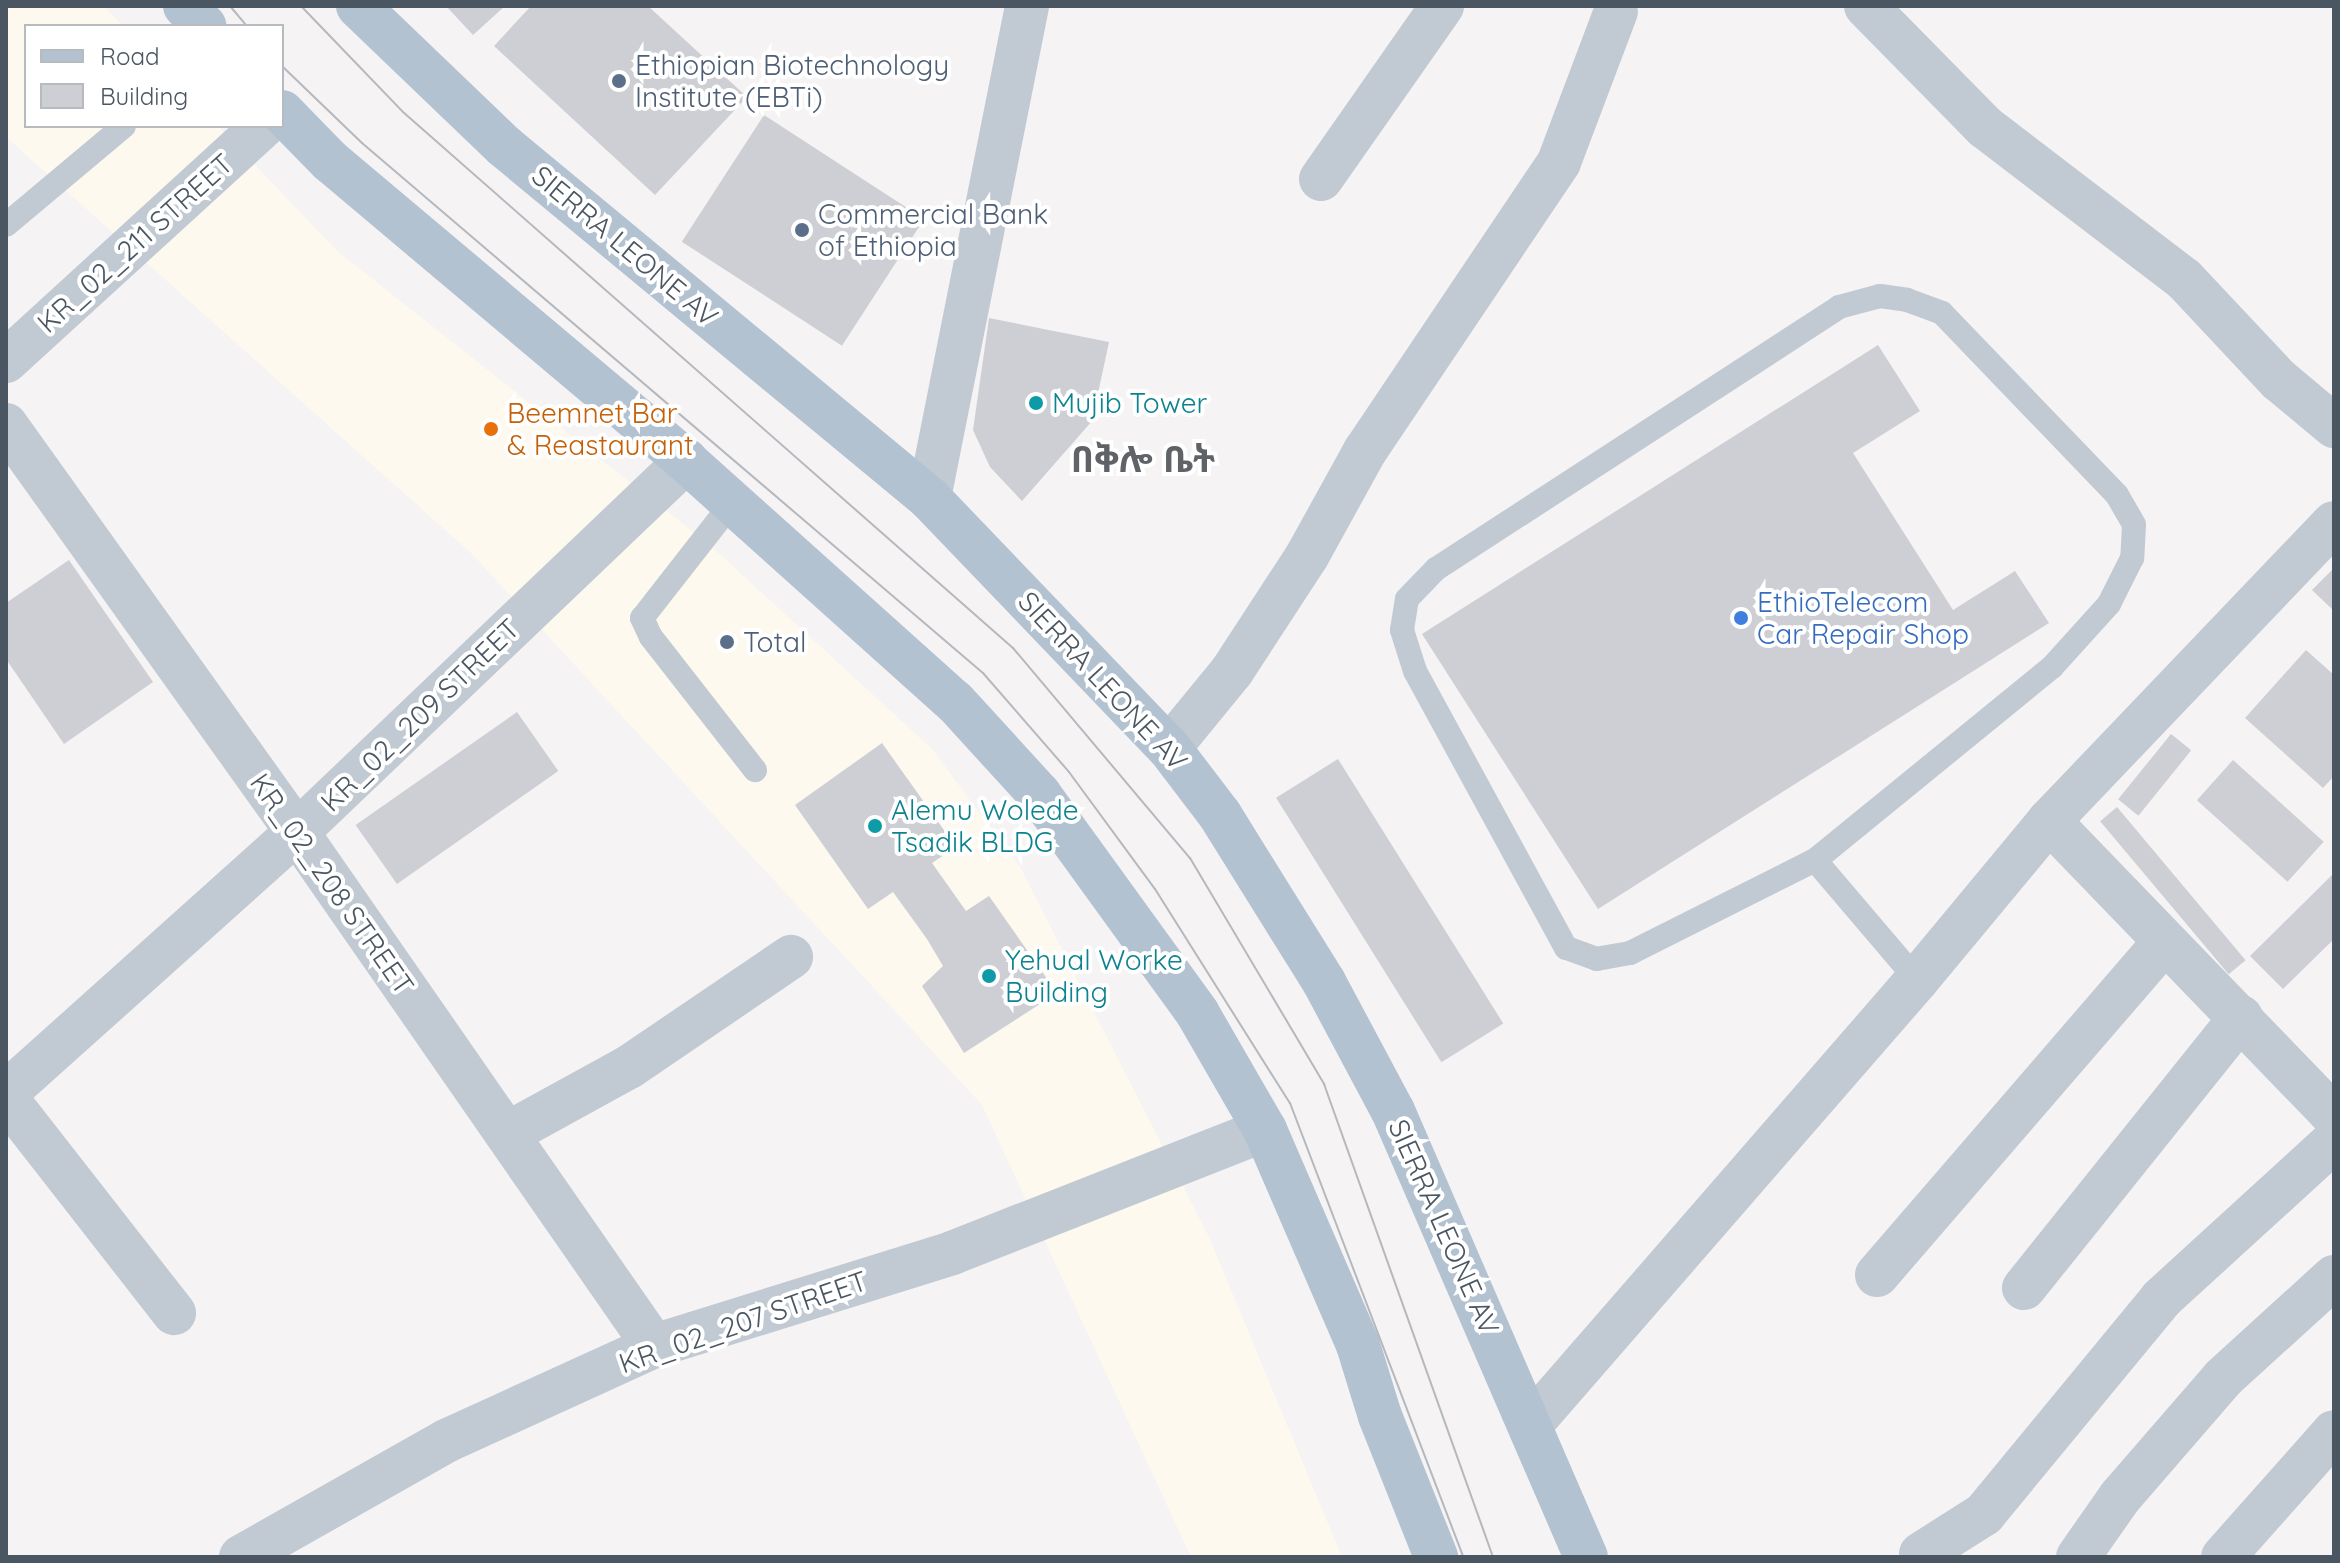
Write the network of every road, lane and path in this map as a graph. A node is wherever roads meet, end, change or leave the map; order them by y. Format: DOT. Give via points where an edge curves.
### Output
graph roads {
  1 [pos="185,6"];
  2 [pos="358,6"];
  3 [pos="1027,6"];
  4 [pos="1442,6"];
  5 [pos="1866,6"];
  6 [pos="1613,8"];
  7 [pos="202,24"];
  8 [pos="284,114"];
  9 [pos="122,128"];
  10 [pos="261,128"];
  11 [pos="1321,179"];
  12 [pos="6,225"];
  13 [pos="6,361"];
  14 [pos="6,425"];
  15 [pos="2334,426"];
  16 [pos="686,461"];
  17 [pos="929,498"];
  18 [pos="732,503"];
  19 [pos="2334,523"];
  20 [pos="1169,748"];
  21 [pos="755,770"];
  22 [pos="2049,821"];
  23 [pos="297,832"];
  24 [pos="1815,860"];
  25 [pos="2164,943"];
  26 [pos="791,957"];
  27 [pos="1917,980"];
  28 [pos="2241,1017"];
  29 [pos="6,1096"];
  30 [pos="2334,1116"];
  31 [pos="1265,1130"];
  32 [pos="507,1134"];
  33 [pos="2334,1141"];
  34 [pos="1877,1275"];
  35 [pos="2334,1277"];
  36 [pos="2024,1288"];
  37 [pos="174,1313"];
  38 [pos="654,1346"];
  39 [pos="1530,1425"];
  40 [pos="2334,1432"];
  41 [pos="1921,1554"];
  42 [pos="241,1557"];
  43 [pos="1436,1557"];
  44 [pos="1586,1557"];
  45 [pos="2078,1557"];
  46 [pos="2223,1557"];
  1 -- 7 [label="main road"];
  2 -- 17 [label="main road, SIERRA LEONE AV" via="504,146"];
  3 -- 17 [label="street"];
  4 -- 11 [label="street"];
  5 -- 15 [label="street" via="1985,127 2184,279 2279,380"];
  6 -- 20 [label="street" via="1559,162 1365,451 1307,556 1232,671"];
  8 -- 16 [label="main road" via="386,210"];
  9 -- 12 [label="lane"];
  10 -- 13 [label="street, KR_02_211 STREET"];
  14 -- 23 [label="street, KR_02_208 STREET"];
  16 -- 18 [label="main road"];
  16 -- 23 [label="street, KR_02_209 STREET"];
  17 -- 20 [label="main road, SIERRA LEONE AV"];
  18 -- 21 [label="lane" via="642,618 651,637"];
  18 -- 31 [label="main road" via="955,702 1039,794 1198,1014"];
  19 -- 22 [label="street"];
  20 -- 39 [label="main road, SIERRA LEONE AV" via="1220,815 1324,982 1393,1111"];
  22 -- 25 [label="street"];
  22 -- 27 [label="street"];
  23 -- 29 [label="street, KR_02_209 STREET"];
  23 -- 32 [label="street, KR_02_208 STREET"];
  24 -- 24 [label="lane" via="1630,953 1597,959 1566,948 1415,671 1402,630 1407,599 1436,569 1839,307 1880,296 1942,313 2117,495 2134,525 2132,558 2109,604 2052,667"];
  24 -- 27 [label="lane"];
  25 -- 28 [label="street"];
  25 -- 34 [label="street"];
  26 -- 32 [label="street" via="629,1067"];
  27 -- 39 [label="street"];
  28 -- 30 [label="street"];
  28 -- 36 [label="street"];
  29 -- 37 [label="street"];
  31 -- 38 [label="street, KR_02_207 STREET" via="952,1253"];
  31 -- 43 [label="main road" via="1358,1345"];
  32 -- 38 [label="street, KR_02_208 STREET"];
  33 -- 41 [label="street" via="2161,1299 1984,1514"];
  35 -- 45 [label="street" via="2223,1378 2120,1497"];
  38 -- 42 [label="street, KR_02_207 STREET" via="446,1441"];
  39 -- 44 [label="main road, SIERRA LEONE AV"];
  40 -- 46 [label="street"];
}
